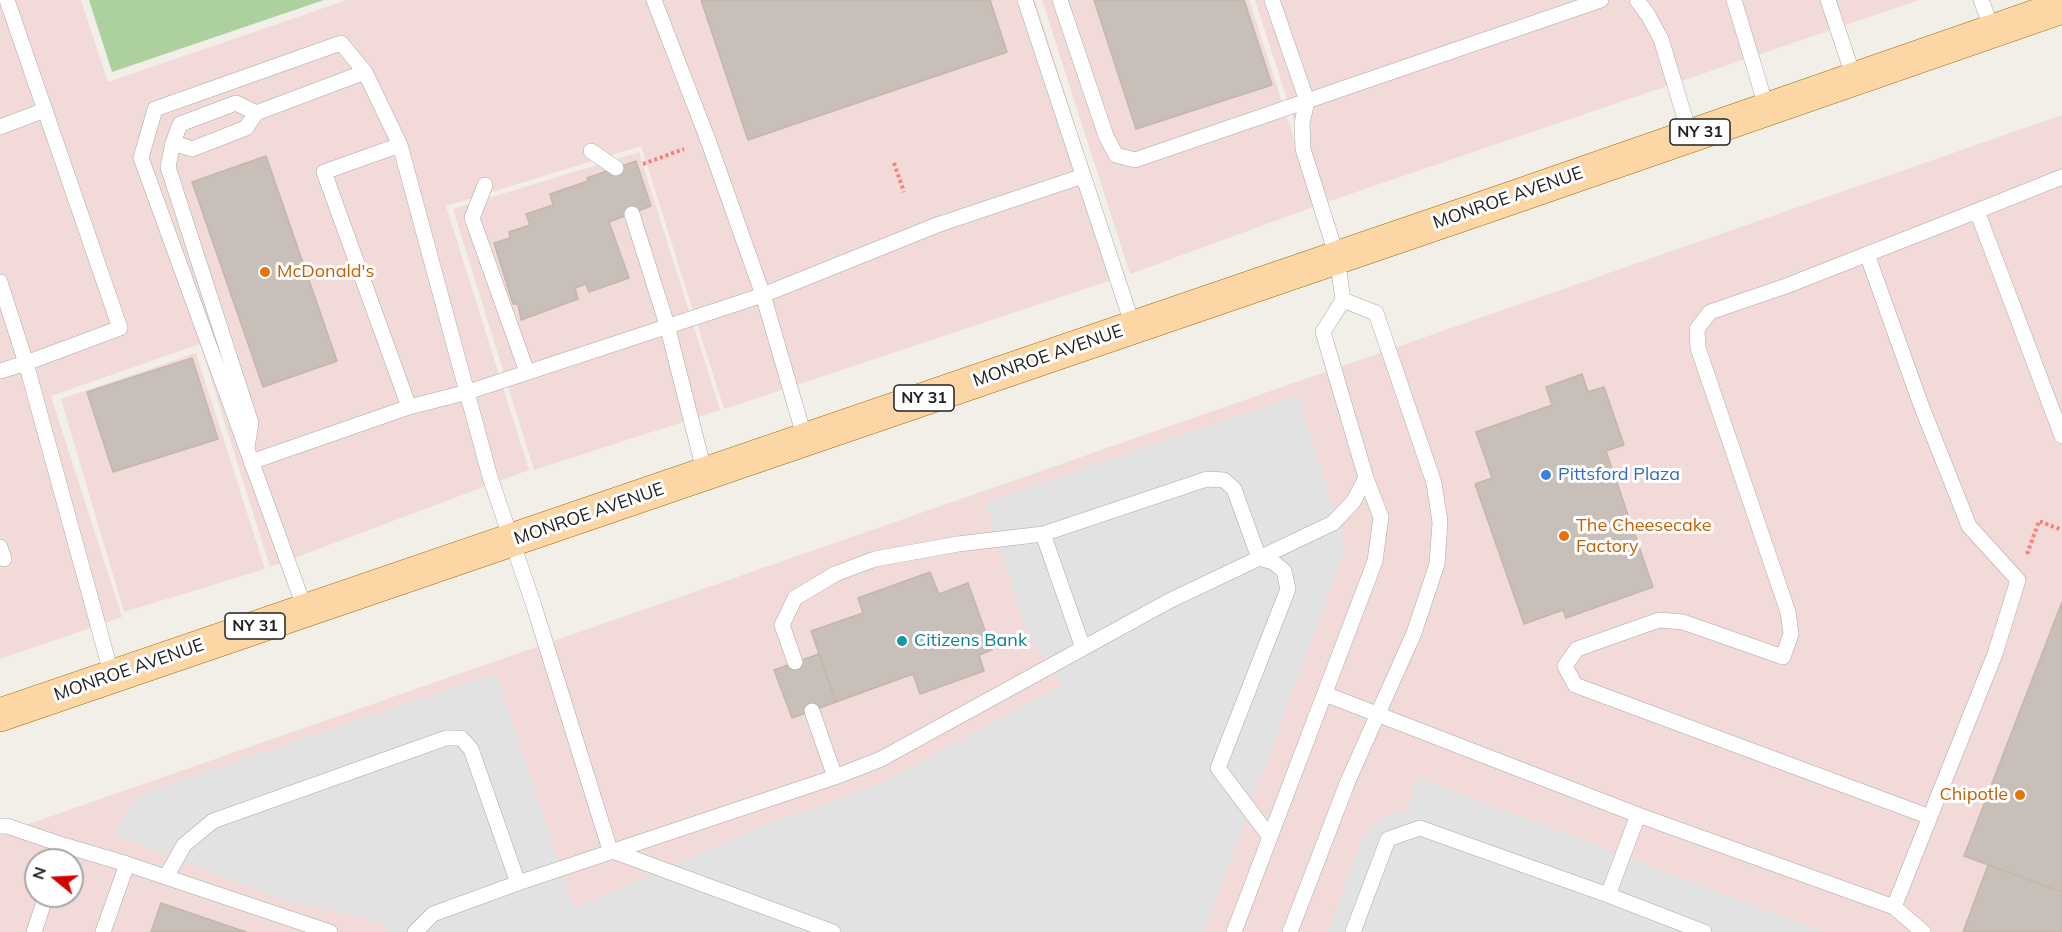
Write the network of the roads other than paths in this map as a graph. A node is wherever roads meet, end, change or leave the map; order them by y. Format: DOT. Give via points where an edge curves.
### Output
graph roads {
  1 [pos="7,0"];
  2 [pos="654,0"];
  3 [pos="1024,0"];
  4 [pos="1060,0"];
  5 [pos="1272,0"];
  6 [pos="1601,0"];
  7 [pos="1637,0"];
  8 [pos="1734,0"];
  9 [pos="1828,0"];
  10 [pos="1980,0"];
  11 [pos="2062,7"];
  12 [pos="1993,31"];
  13 [pos="365,72"];
  14 [pos="1854,78"];
  15 [pos="1307,101"];
  16 [pos="1767,109"];
  17 [pos="45,110"];
  18 [pos="255,113"];
  19 [pos="0,127"];
  20 [pos="1690,135"];
  21 [pos="173,142"];
  22 [pos="400,145"];
  23 [pos="591,151"];
  24 [pos="616,168"];
  25 [pos="1083,176"];
  26 [pos="2062,177"];
  27 [pos="485,185"];
  28 [pos="1977,211"];
  29 [pos="632,214"];
  30 [pos="1867,254"];
  31 [pos="1338,257"];
  32 [pos="0,282"];
  33 [pos="763,295"];
  34 [pos="1343,300"];
  35 [pos="668,326"];
  36 [pos="1133,326"];
  37 [pos="26,363"];
  38 [pos="0,371"];
  39 [pos="527,372"];
  40 [pos="468,392"];
  41 [pos="409,407"];
  42 [pos="2062,436"];
  43 [pos="805,440"];
  44 [pos="249,456"];
  45 [pos="705,474"];
  46 [pos="1366,478"];
  47 [pos="1043,534"];
  48 [pos="512,540"];
  49 [pos="1259,558"];
  50 [pos="305,609"];
  51 [pos="1083,648"];
  52 [pos="795,662"];
  53 [pos="112,676"];
  54 [pos="1325,694"];
  55 [pos="812,711"];
  56 [pos="1378,714"];
  57 [pos="0,715"];
  58 [pos="836,777"];
  59 [pos="1638,815"];
  60 [pos="1930,817"];
  61 [pos="0,826"];
  62 [pos="1270,837"];
  63 [pos="63,845"];
  64 [pos="62,848"];
  65 [pos="610,850"];
  66 [pos="127,864"];
  67 [pos="166,877"];
  68 [pos="518,883"];
  69 [pos="1608,895"];
  70 [pos="1894,907"];
  71 [pos="42,908"];
  72 [pos="34,932"];
  73 [pos="103,932"];
  74 [pos="330,932"];
  75 [pos="415,932"];
  76 [pos="833,932"];
  77 [pos="1234,932"];
  78 [pos="1290,932"];
  79 [pos="1353,932"];
  80 [pos="1704,932"];
  81 [pos="1923,932"];
  1 -- 17 [label="lane"];
  2 -- 33 [label="lane"];
  3 -- 25 [label="lane"];
  4 -- 15 [label="lane" via="1116,155 1135,160"];
  5 -- 15 [label="lane"];
  6 -- 15 [label="lane"];
  7 -- 20 [label="lane" via="1661,39"];
  8 -- 16 [label="lane"];
  9 -- 14 [label="lane"];
  10 -- 12 [label="lane"];
  11 -- 12 [label="main road, MONROE AVENUE / NY 31"];
  12 -- 14 [label="main road, MONROE AVENUE / NY 31"];
  13 -- 18 [label="lane"];
  13 -- 22 [label="lane"];
  13 -- 44 [label="lane" via="341,44 155,109 141,158"];
  14 -- 16 [label="main road, MONROE AVENUE / NY 31"];
  15 -- 31 [label="lane" via="1302,123 1303,149"];
  16 -- 20 [label="main road, MONROE AVENUE / NY 31"];
  17 -- 19 [label="lane"];
  17 -- 37 [label="lane" via="120,328"];
  18 -- 21 [label="lane" via="246,128 192,148"];
  18 -- 21 [label="lane" via="237,103 180,124"];
  20 -- 31 [label="main road, MONROE AVENUE / NY 31"];
  21 -- 44 [label="lane" via="168,167 251,423"];
  22 -- 40 [label="lane"];
  22 -- 41 [label="lane" via="324,172"];
  23 -- 24 [label="lane"];
  25 -- 33 [label="lane" via="937,225"];
  25 -- 36 [label="lane"];
  26 -- 28 [label="lane"];
  27 -- 39 [label="lane" via="472,218"];
  28 -- 30 [label="lane"];
  28 -- 42 [label="lane"];
  29 -- 35 [label="lane"];
  30 -- 60 [label="lane" via="1969,526 2018,579 1995,654"];
  30 -- 60 [label="lane" via="1710,312 1697,329 1698,348 1788,612 1791,634 1783,657 1683,622 1659,620 1577,650 1565,666 1575,685"];
  31 -- 34 [label="lane"];
  31 -- 36 [label="main road, MONROE AVENUE / NY 31"];
  32 -- 37 [label="lane"];
  33 -- 35 [label="lane"];
  33 -- 43 [label="lane"];
  34 -- 46 [label="lane" via="1323,332"];
  34 -- 56 [label="lane" via="1376,313 1434,483 1440,522 1437,564 1414,633"];
  35 -- 39 [label="lane"];
  35 -- 45 [label="lane"];
  36 -- 43 [label="main road, MONROE AVENUE / NY 31"];
  37 -- 38 [label="lane"];
  37 -- 53 [label="lane"];
  39 -- 40 [label="lane"];
  40 -- 41 [label="lane"];
  40 -- 48 [label="lane" via="490,477"];
  41 -- 44 [label="lane"];
  43 -- 45 [label="main road, MONROE AVENUE / NY 31"];
  44 -- 50 [label="lane"];
  45 -- 48 [label="main road, MONROE AVENUE / NY 31"];
  46 -- 49 [label="lane" via="1353,502 1333,523"];
  46 -- 54 [label="lane" via="1381,517 1375,561"];
  47 -- 49 [label="lane" via="1207,479 1224,480 1234,489"];
  47 -- 51 [label="lane"];
  47 -- 52 [label="lane" via="875,559 835,573 795,598 782,625"];
  48 -- 50 [label="main road, MONROE AVENUE / NY 31"];
  48 -- 65 [label="lane"];
  49 -- 51 [label="lane"];
  49 -- 62 [label="lane" via="1284,571 1288,589 1218,768"];
  50 -- 53 [label="main road, MONROE AVENUE / NY 31"];
  51 -- 58 [label="lane" via="913,743"];
  53 -- 57 [label="main road, MONROE AVENUE / NY 31"];
  54 -- 56 [label="lane"];
  54 -- 62 [label="lane"];
  55 -- 58 [label="lane"];
  56 -- 59 [label="lane"];
  56 -- 78 [label="lane"];
  58 -- 65 [label="lane"];
  59 -- 69 [label="lane"];
  59 -- 70 [label="lane"];
  60 -- 70 [label="lane"];
  61 -- 63 [label="lane"];
  62 -- 77 [label="lane"];
  63 -- 64 [label="lane"];
  63 -- 66 [label="lane"];
  65 -- 68 [label="lane"];
  65 -- 76 [label="lane"];
  66 -- 67 [label="lane"];
  66 -- 73 [label="lane"];
  67 -- 68 [label="lane" via="184,845 213,821 446,738 461,738 471,749"];
  67 -- 74 [label="lane"];
  68 -- 75 [label="lane" via="433,914"];
  69 -- 79 [label="lane" via="1420,828 1388,839"];
  69 -- 80 [label="lane"];
  70 -- 81 [label="lane"];
  71 -- 72 [label="lane"];
}
